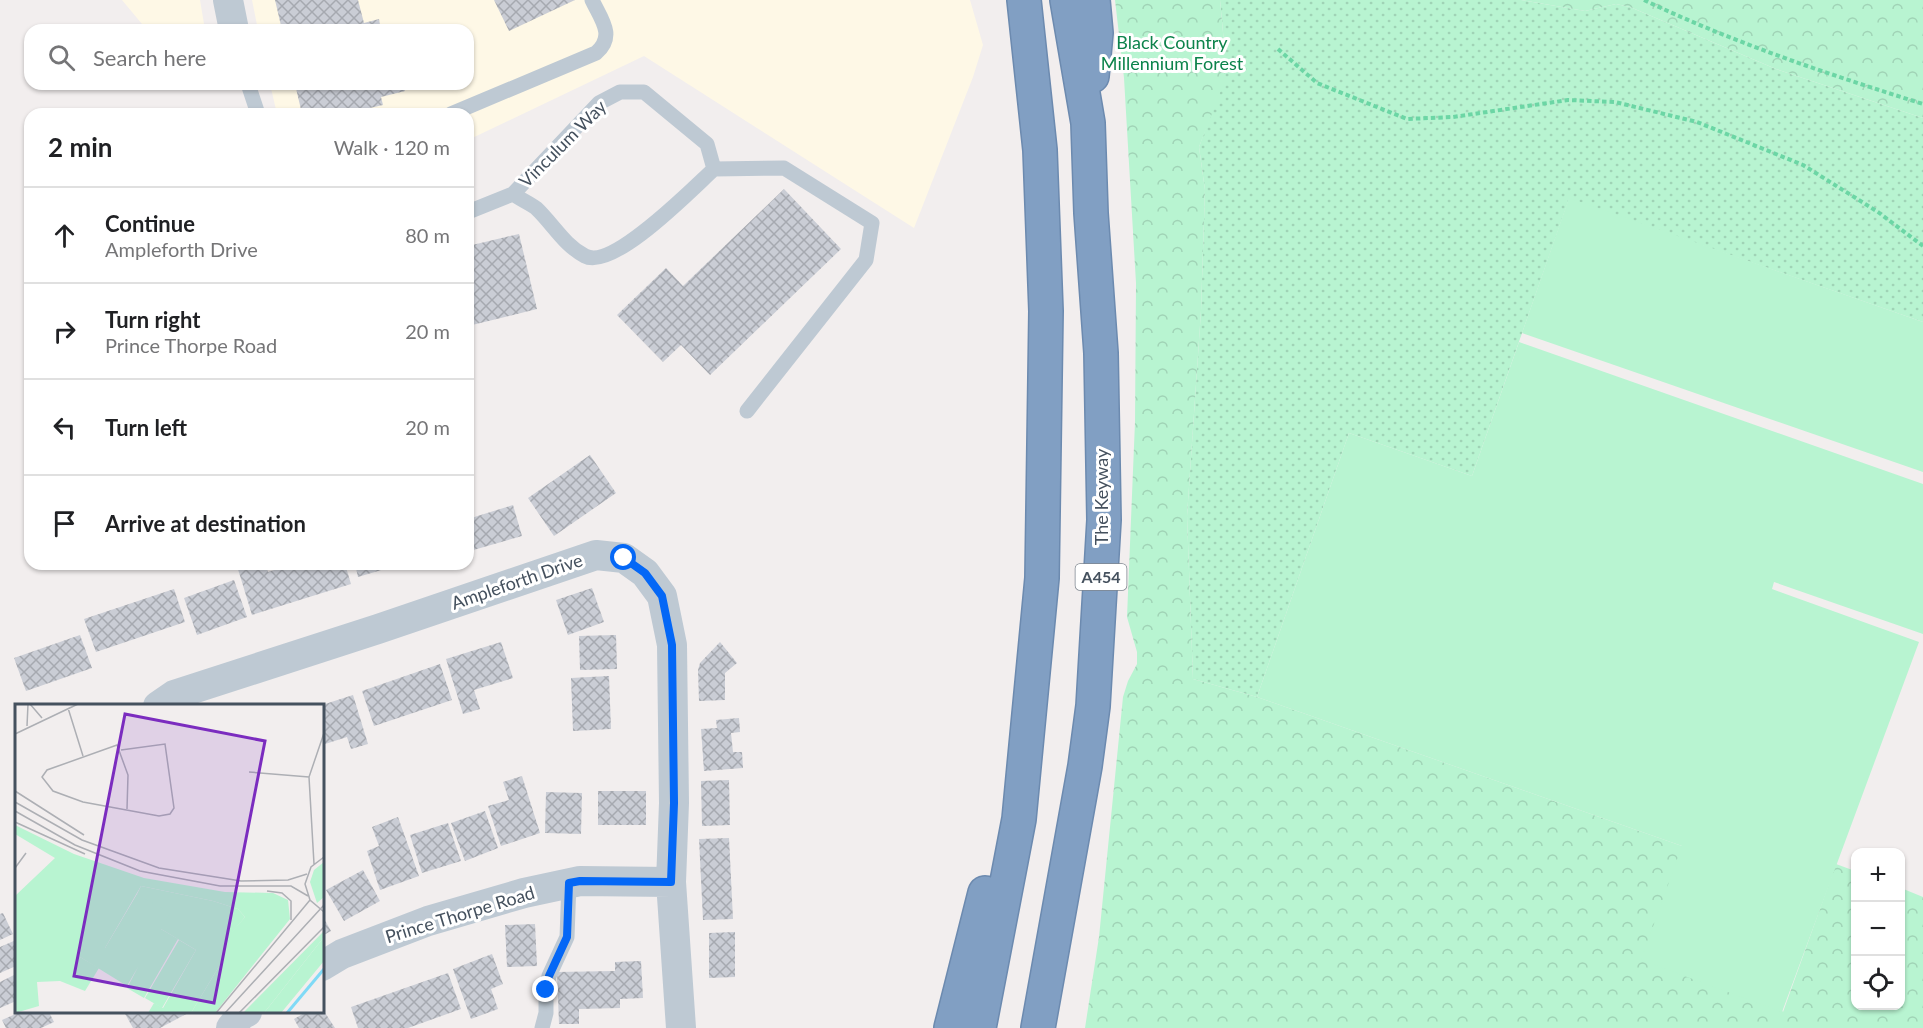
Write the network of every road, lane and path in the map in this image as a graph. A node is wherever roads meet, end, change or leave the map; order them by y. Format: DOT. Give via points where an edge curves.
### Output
graph roads {
  1 [pos="228,0"];
  2 [pos="592,0"];
  3 [pos="1024,0"];
  4 [pos="1067,0"];
  5 [pos="1093,0"];
  6 [pos="1644,0"];
  7 [pos="233,24"];
  8 [pos="1278,49"];
  9 [pos="250,90"];
  10 [pos="1923,104"];
  11 [pos="256,108"];
  12 [pos="465,108"];
  13 [pos="1088,123"];
  14 [pos="714,169"];
  15 [pos="513,194"];
  16 [pos="474,210"];
  17 [pos="1923,246"];
  18 [pos="747,411"];
  19 [pos="160,704"];
  20 [pos="1031,711"];
  21 [pos="1085,766"];
  22 [pos="671,882"];
  23 [pos="569,883"];
  24 [pos="324,965"];
  25 [pos="244,1013"];
  26 [pos="231,1028"];
  27 [pos="542,1028"];
  28 [pos="681,1028"];
  29 [pos="951,1028"];
  30 [pos="979,1028"];
  31 [pos="1038,1028"];
  32 [pos="1058,1028"];
  1 -- 7 [label="street"];
  2 -- 12 [label="lane" via="607,33 604,46 596,53"];
  3 -- 20 [label="highway" via="1040,150 1046,311 1042,578"];
  4 -- 13 [label="highway, The Keyway / A454"];
  5 -- 13 [label="highway" via="1096,33"];
  6 -- 10 [label="path" via="1733,39"];
  8 -- 17 [label="path" via="1317,82 1407,120 1568,100 1615,102 1697,122 1803,165 1878,212"];
  9 -- 11 [label="lane"];
  13 -- 21 [label="highway, The Keyway / A454" via="1101,353 1104,520 1093,706"];
  14 -- 15 [label="lane, Vinculum Way" via="633,241 607,256 588,258 570,246 535,208"];
  14 -- 15 [label="lane, Vinculum Way" via="707,144 653,99 644,92 620,92 599,103"];
  14 -- 18 [label="lane" via="784,168 872,223 866,260"];
  15 -- 16 [label="lane, Vinculum Way"];
  19 -- 22 [label="street, Ampleforth Drive" via="174,695 596,555 624,558 645,573 662,596 672,645"];
  20 -- 29 [label="highway"];
  20 -- 30 [label="highway" via="1019,819"];
  21 -- 31 [label="highway, The Keyway / A454"];
  21 -- 32 [label="highway"];
  22 -- 23 [label="street, Prince Thorpe Road"];
  22 -- 28 [label="street"];
  23 -- 24 [label="street, Prince Thorpe Road" via="428,921"];
  23 -- 27 [label="lane" via="567,937 549,976"];
  25 -- 26 [label="street"];
}
